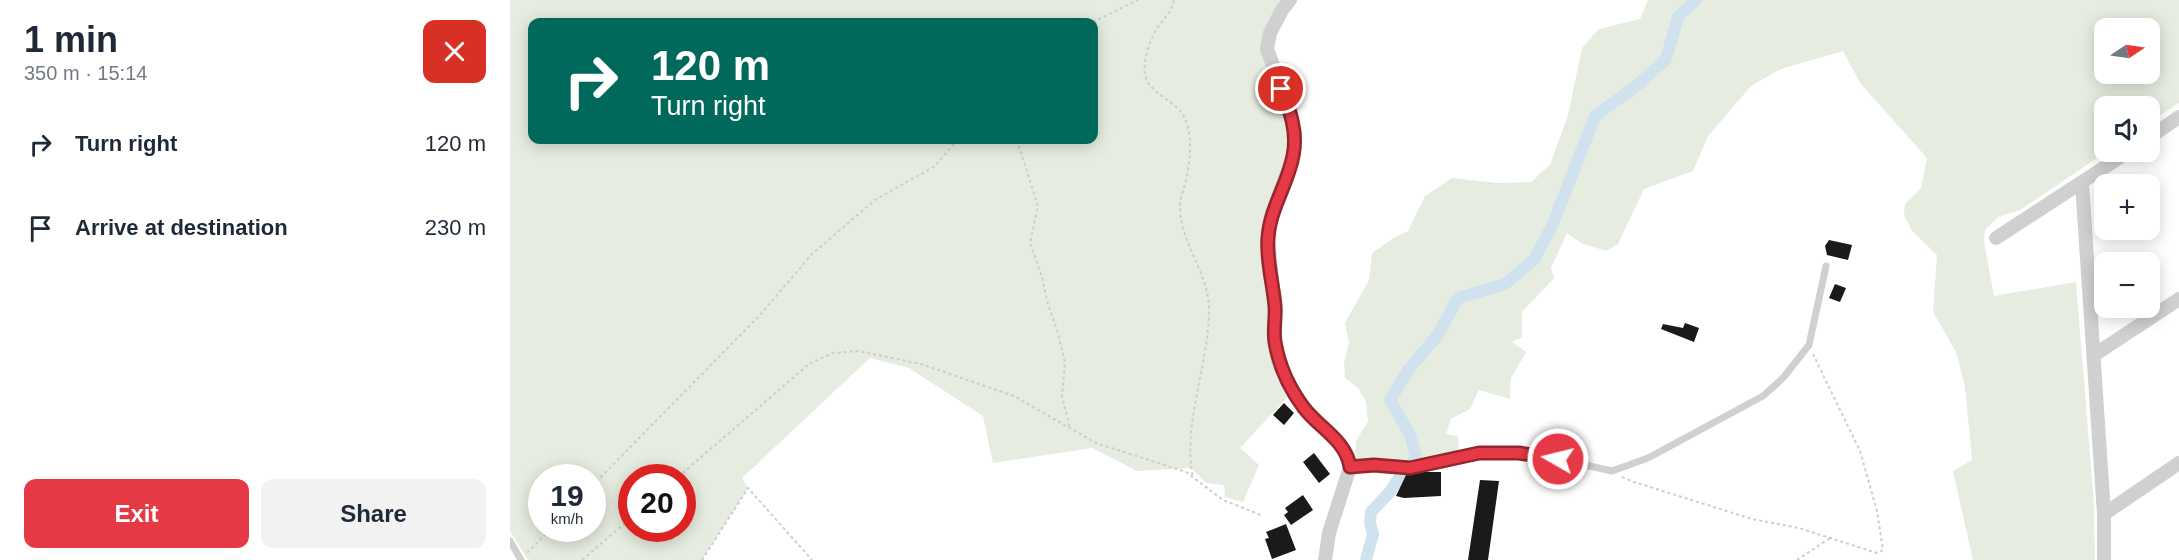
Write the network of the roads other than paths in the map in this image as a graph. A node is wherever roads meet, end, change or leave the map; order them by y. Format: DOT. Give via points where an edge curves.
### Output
graph roads {
  1 [pos="1290,0"];
  2 [pos="2179,117"];
  3 [pos="2160,130"];
  4 [pos="2113,162"];
  5 [pos="2082,183"];
  6 [pos="1996,238"];
  7 [pos="1826,266"];
  8 [pos="2179,299"];
  9 [pos="2094,355"];
  10 [pos="2179,463"];
  11 [pos="1350,467"];
  12 [pos="2104,514"];
  13 [pos="510,541"];
  14 [pos="521,560"];
  15 [pos="1325,560"];
  16 [pos="2104,560"];
  1 -- 11 [label="street" via="1270,33 1267,49 1295,135 1293,156 1271,216 1268,239 1274,339 1288,384 1305,409 1339,443"];
  2 -- 3 [label="street"];
  4 -- 5 [label="street"];
  5 -- 6 [label="street"];
  5 -- 9 [label="street"];
  7 -- 11 [label="lane" via="1809,345 1783,378 1763,396 1648,458 1612,471 1519,453 1479,453 1410,468"];
  8 -- 9 [label="street"];
  9 -- 12 [label="street"];
  10 -- 12 [label="street"];
  11 -- 15 [label="street" via="1329,533"];
  12 -- 16 [label="street"];
  13 -- 14 [label="lane"];
}
